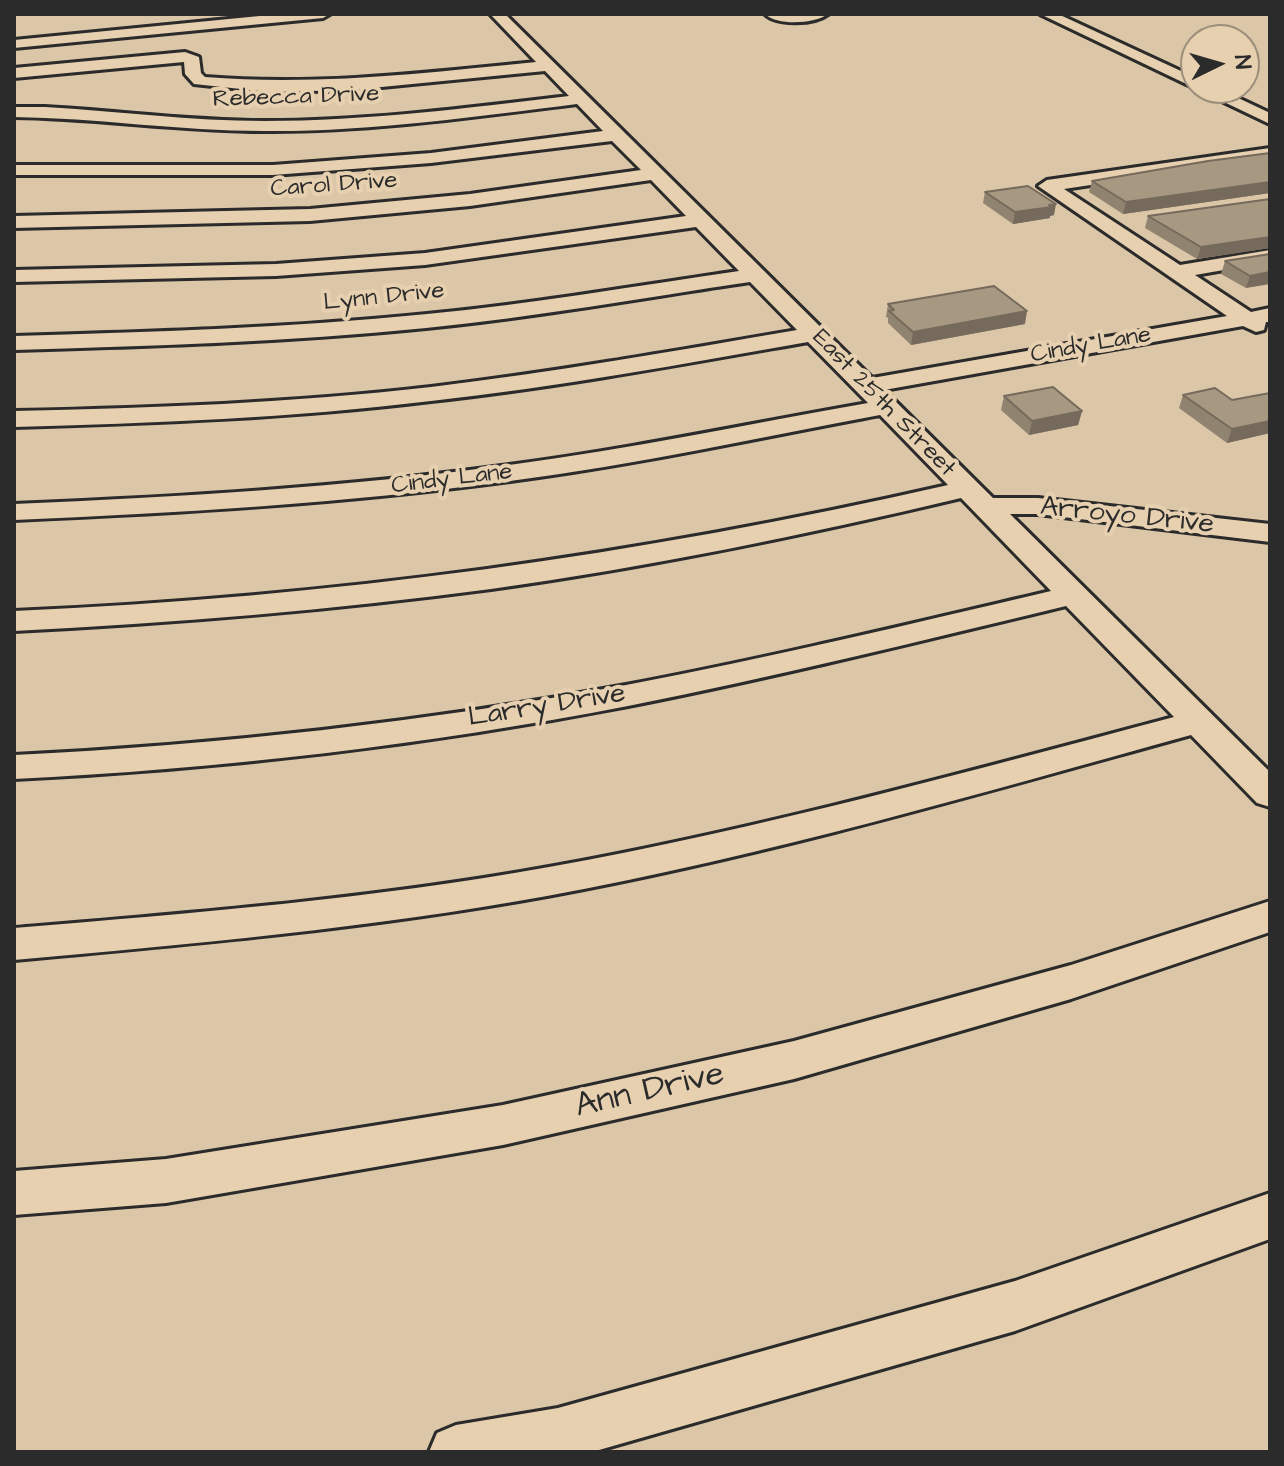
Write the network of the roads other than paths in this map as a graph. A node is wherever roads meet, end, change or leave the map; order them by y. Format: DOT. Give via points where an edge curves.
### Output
graph roads {
  1 [pos="323,14"];
  2 [pos="497,14"];
  3 [pos="772,14"];
  4 [pos="821,14"];
  5 [pos="1047,14"];
  6 [pos="14,44"];
  7 [pos="547,66"];
  8 [pos="14,73"];
  9 [pos="1180,76"];
  10 [pos="580,99"];
  11 [pos="1238,104"];
  12 [pos="14,112"];
  13 [pos="1270,119"];
  14 [pos="616,135"];
  15 [pos="1270,153"];
  16 [pos="14,170"];
  17 [pos="655,174"];
  18 [pos="701,220"];
  19 [pos="1137,221"];
  20 [pos="14,222"];
  21 [pos="1107,225"];
  22 [pos="1270,256"];
  23 [pos="1176,272"];
  24 [pos="756,275"];
  25 [pos="14,276"];
  26 [pos="1258,317"];
  27 [pos="814,334"];
  28 [pos="1270,334"];
  29 [pos="14,343"];
  30 [pos="866,386"];
  31 [pos="885,407"];
  32 [pos="14,419"];
  33 [pos="975,498"];
  34 [pos="14,512"];
  35 [pos="1270,533"];
  36 [pos="1071,596"];
  37 [pos="14,621"];
  38 [pos="1197,722"];
  39 [pos="14,767"];
  40 [pos="1270,794"];
  41 [pos="1270,916"];
  42 [pos="14,944"];
  43 [pos="14,1193"];
  44 [pos="1270,1216"];
  45 [pos="456,1452"];
  1 -- 6 [label="street"];
  2 -- 7 [label="street, East 25th Street"];
  3 -- 4 [label="street"];
  5 -- 9 [label="street"];
  7 -- 8 [label="street" via="282,87 200,81 193,74 194,60 178,56"];
  7 -- 10 [label="street, East 25th Street"];
  10 -- 12 [label="street, Rebecca Drive" via="440,116 265,126"];
  10 -- 14 [label="street, East 25th Street"];
  11 -- 13 [label="street"];
  14 -- 16 [label="street" via="312,168"];
  14 -- 17 [label="street, East 25th Street"];
  15 -- 21 [label="street" via="1047,186"];
  17 -- 18 [label="street, East 25th Street"];
  17 -- 20 [label="street, Carol Drive" via="470,200 326,213"];
  18 -- 24 [label="street, East 25th Street"];
  18 -- 25 [label="street" via="425,259 276,270"];
  19 -- 21 [label="street"];
  21 -- 23 [label="street"];
  22 -- 23 [label="street"];
  23 -- 26 [label="street"];
  24 -- 27 [label="street, East 25th Street"];
  24 -- 29 [label="street, Lynn Drive" via="325,331"];
  26 -- 28 [label="street"];
  26 -- 30 [label="street, Cindy Lane"];
  27 -- 30 [label="street, East 25th Street"];
  27 -- 32 [label="street" via="431,394 138,417"];
  30 -- 31 [label="street, East 25th Street"];
  31 -- 33 [label="street, East 25th Street"];
  31 -- 34 [label="street, Cindy Lane" via="581,463 347,493"];
  33 -- 35 [label="street, Arroyo Drive"];
  33 -- 36 [label="street, East 25th Street"];
  33 -- 37 [label="street, Arroyo Drive" via="430,589 298,604"];
  36 -- 38 [label="street, East 25th Street"];
  36 -- 39 [label="street, Larry Drive" via="563,707 367,735"];
  38 -- 40 [label="street, East 25th Street"];
  38 -- 42 [label="street" via="816,822 472,894 286,919"];
  41 -- 43 [label="street, Ann Drive" via="1071,982 794,1060 503,1125 166,1181"];
  44 -- 45 [label="street" via="1015,1306 558,1435"];
}
